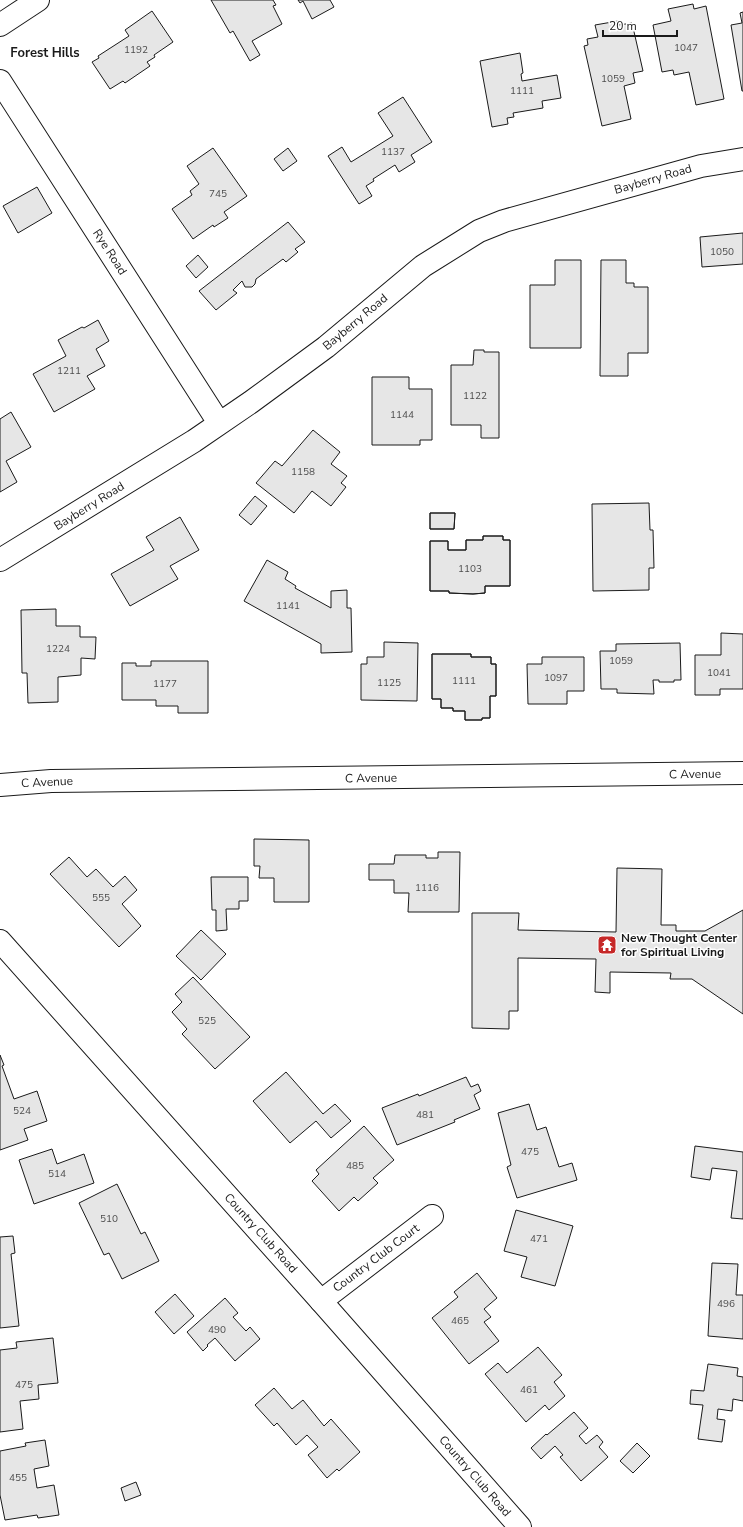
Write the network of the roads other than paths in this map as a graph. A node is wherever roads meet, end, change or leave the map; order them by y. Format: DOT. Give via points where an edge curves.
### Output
graph roads {
  1 [pos="38,0"];
  2 [pos="0,25"];
  3 [pos="0,81"];
  4 [pos="743,159"];
  5 [pos="219,423"];
  6 [pos="0,560"];
  7 [pos="743,773"];
  8 [pos="0,785"];
  9 [pos="0,941"];
  10 [pos="432,1216"];
  11 [pos="321,1300"];
  12 [pos="520,1527"];
  1 -- 2 [label="street"];
  3 -- 5 [label="street, Rye Road"];
  4 -- 5 [label="street, Bayberry Road" via="701,166 504,221 479,231 423,266 326,347"];
  5 -- 6 [label="street, Bayberry Road"];
  7 -- 8 [label="street, C Avenue" via="51,781"];
  9 -- 11 [label="street, Country Club Road"];
  10 -- 11 [label="street, Country Club Court"];
  11 -- 12 [label="street, Country Club Road"];
}
